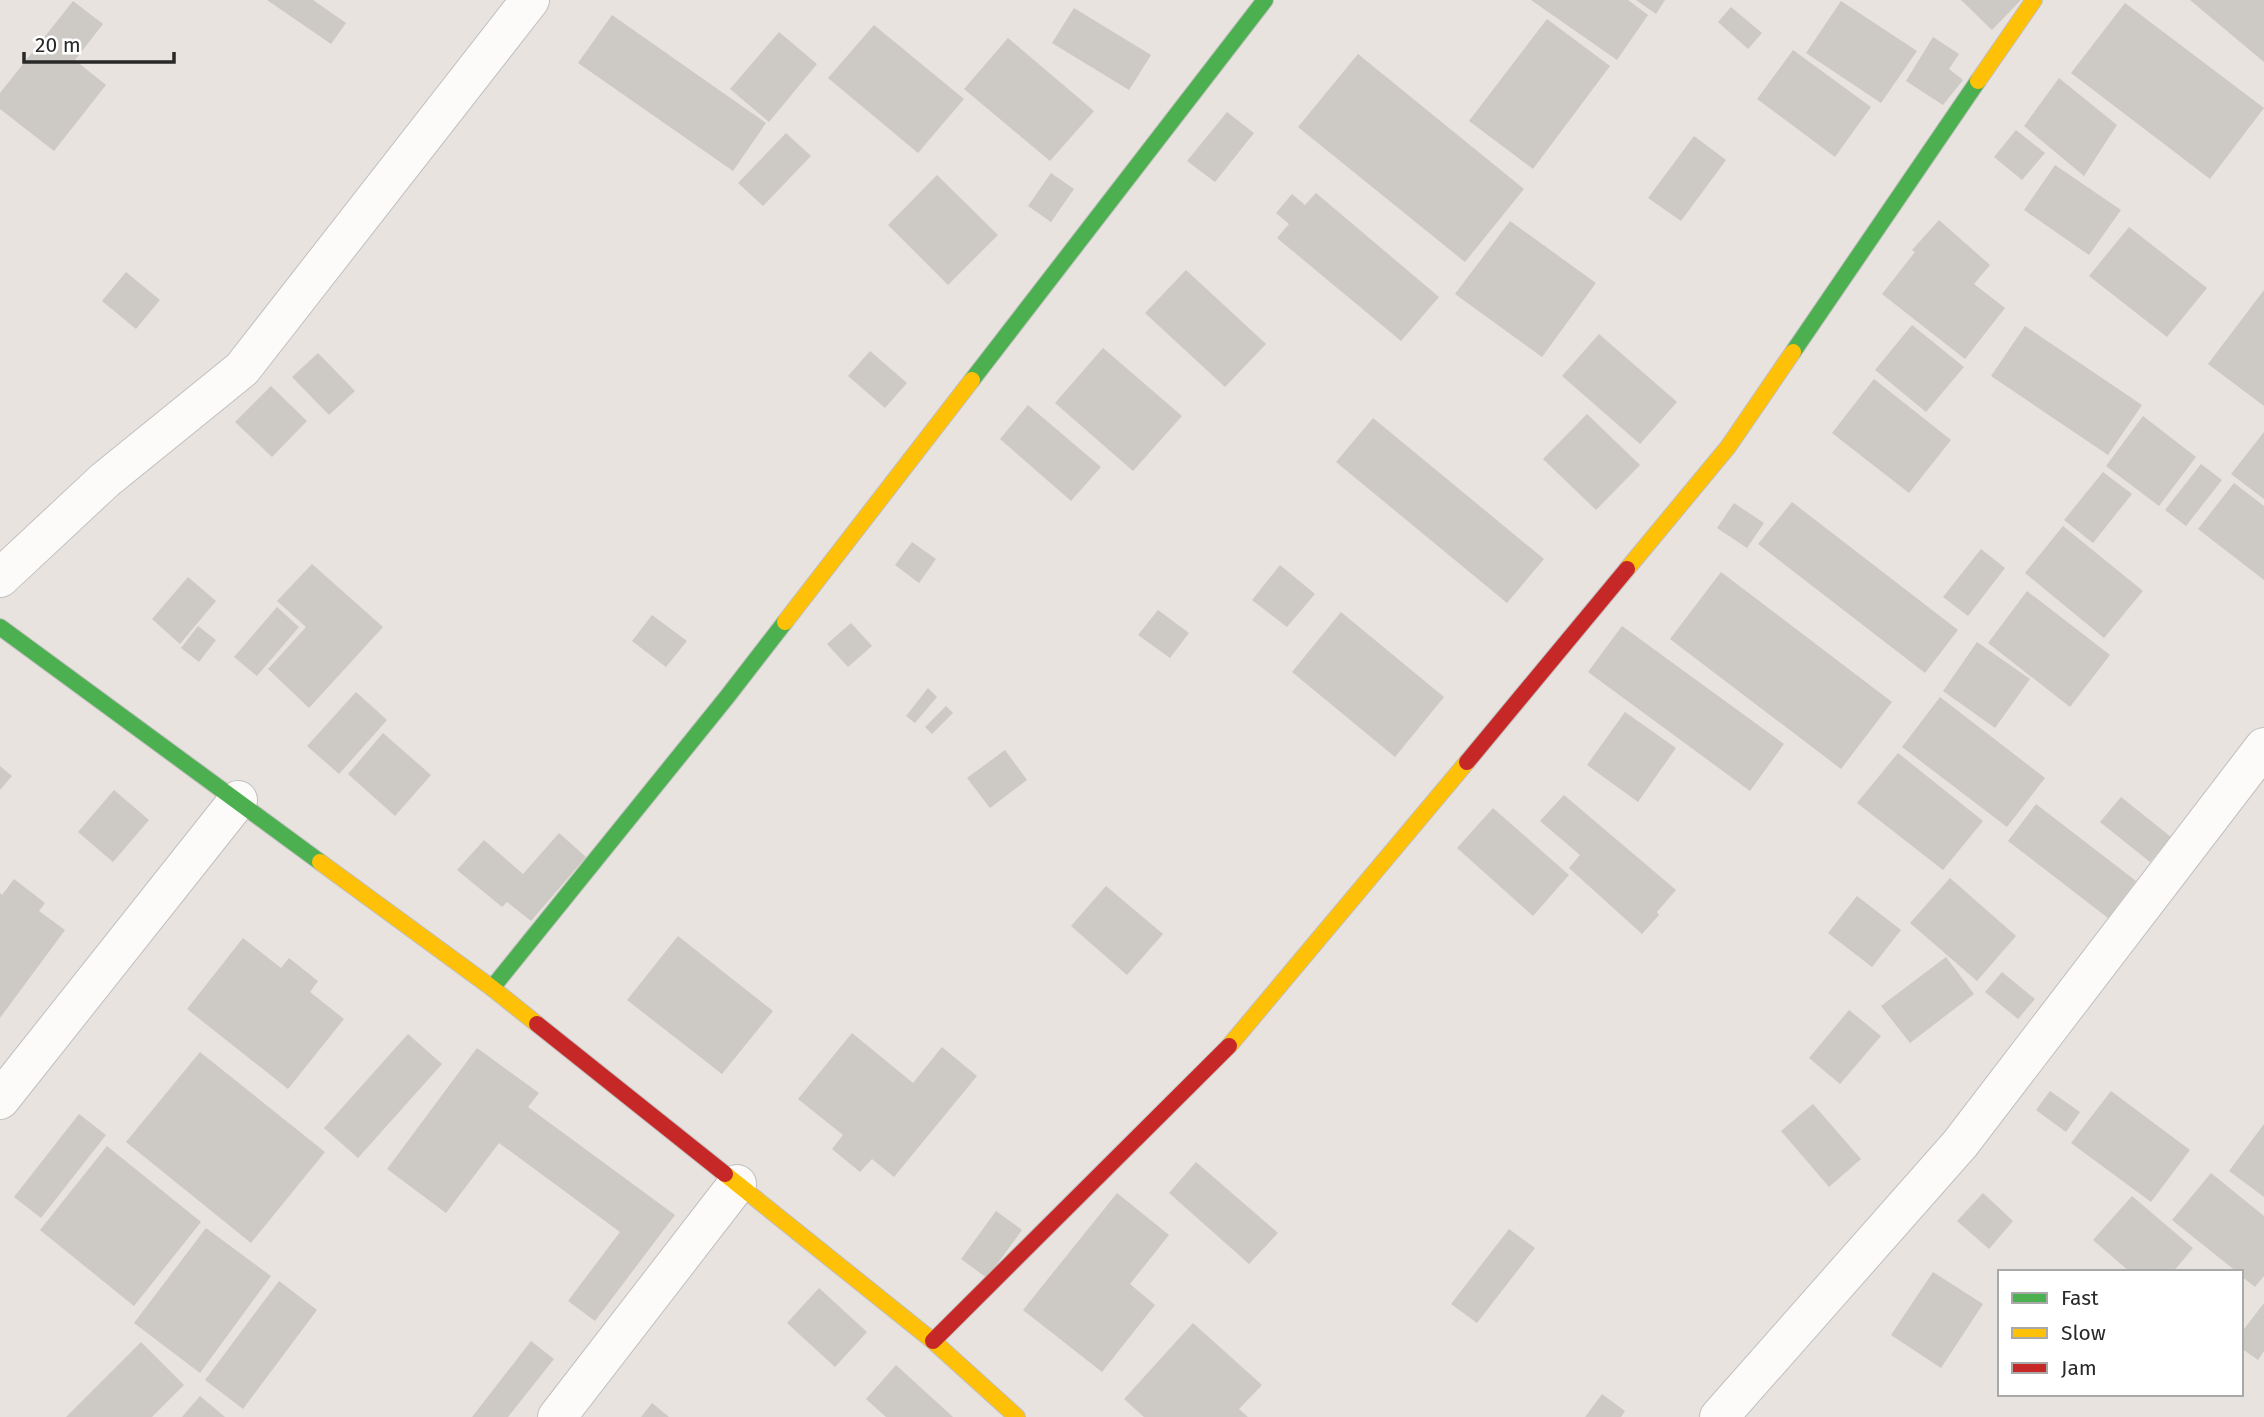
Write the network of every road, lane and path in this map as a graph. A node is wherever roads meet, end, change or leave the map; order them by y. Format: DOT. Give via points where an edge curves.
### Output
graph roads {
  1 [pos="530,0"];
  2 [pos="1265,0"];
  3 [pos="2034,0"];
  4 [pos="0,578"];
  5 [pos="0,627"];
  6 [pos="2264,747"];
  7 [pos="238,800"];
  8 [pos="492,988"];
  9 [pos="0,1100"];
  10 [pos="737,1184"];
  11 [pos="933,1342"];
  12 [pos="557,1417"];
  13 [pos="1017,1417"];
  14 [pos="1719,1417"];
  1 -- 4 [label="street" via="242,369 105,480"];
  2 -- 8 [label="street" via="727,697"];
  3 -- 11 [label="street" via="1728,447 1241,1034"];
  5 -- 7 [label="street"];
  6 -- 14 [label="street" via="1960,1144"];
  7 -- 8 [label="street"];
  7 -- 9 [label="street"];
  8 -- 10 [label="street"];
  10 -- 11 [label="street"];
  10 -- 12 [label="street"];
  11 -- 13 [label="street"];
}
